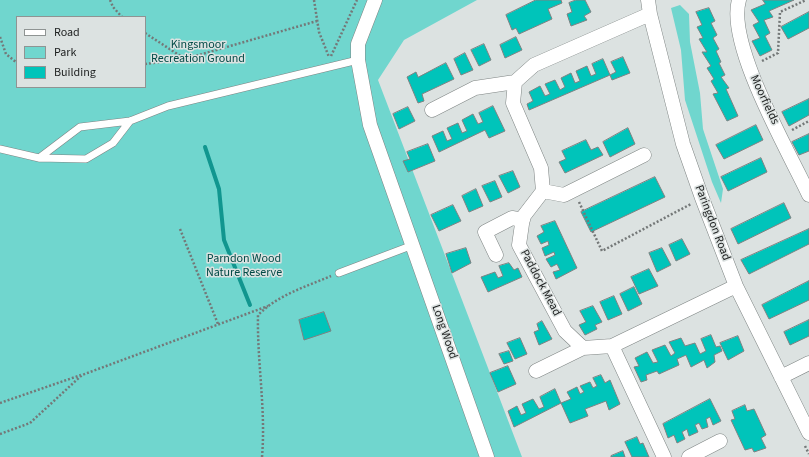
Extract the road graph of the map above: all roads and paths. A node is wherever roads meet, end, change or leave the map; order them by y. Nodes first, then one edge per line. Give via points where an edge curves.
1 (110, 0) edge
2 (314, 0) edge
3 (357, 0) edge
4 (375, 0) edge
5 (740, 0) edge
6 (806, 0) edge
7 (649, 7) edge
8 (121, 16) edge
9 (317, 21) junction
10 (146, 34) edge
11 (0, 37) edge
12 (185, 59) junction
13 (330, 59) junction
14 (358, 60) junction
15 (16, 62) edge
16 (146, 64) edge
17 (749, 68) junction
18 (325, 69) junction
19 (515, 82) junction
20 (432, 110) dead end
21 (130, 121) junction
22 (809, 121) edge
23 (781, 136) junction
24 (0, 149) edge
25 (644, 155) dead end
26 (39, 158) junction
27 (574, 190) junction
28 (543, 191) junction
29 (809, 195) edge
30 (690, 205) dead end
31 (523, 220) junction
32 (180, 229) dead end
33 (413, 245) junction
34 (496, 255) dead end
35 (339, 273) joint
36 (736, 286) junction
37 (268, 306) junction
38 (218, 324) junction
39 (612, 346) junction
40 (583, 348) junction
41 (809, 363) edge
42 (536, 371) dead end
43 (82, 375) junction
44 (781, 377) junction
45 (0, 403) edge
46 (809, 433) edge
47 (0, 434) edge
48 (720, 441) dead end
49 (262, 457) edge
50 (487, 457) edge
51 (664, 457) edge
52 (689, 457) edge

1 - 8 path
2 - 9 path
3 - 13 path
4 - 14 street, Long Wood via 358,44
5 - 17 street, Moorfields via 737,8 738,32
6 - 17 path via 780,12 778,53
7 - 19 street via 534,65
7 - 36 street, Paringdon Road via 683,144
9 - 12 path
9 - 13 path
10 - 12 path
11 - 15 path via 6,54
12 - 16 path
13 - 18 path
14 - 18 lane
14 - 33 street, Long Wood via 370,125
17 - 23 street, Moorfields
18 - 21 lane via 168,106
19 - 20 street via 475,88
19 - 28 street via 513,103 541,168
21 - 26 lane via 80,127
21 - 26 lane via 113,143 86,159
22 - 23 path
23 - 29 street, Moorfields
24 - 26 lane
25 - 27 street
27 - 28 street via 564,195
27 - 30 path via 602,251
28 - 31 street, Paddock Mead
31 - 34 street via 512,218 486,232
31 - 40 street, Paddock Mead via 520,244 565,331
32 - 38 path
33 - 35 lane
33 - 50 street, Long Wood
35 - 37 path via 284,296
36 - 39 street
36 - 44 street, Paringdon Road
37 - 38 path
37 - 49 path via 258,315
38 - 43 path
39 - 40 street
39 - 51 street
40 - 42 street
41 - 44 street
43 - 45 path
43 - 47 path via 30,424
44 - 46 street, Paringdon Road
48 - 52 street

